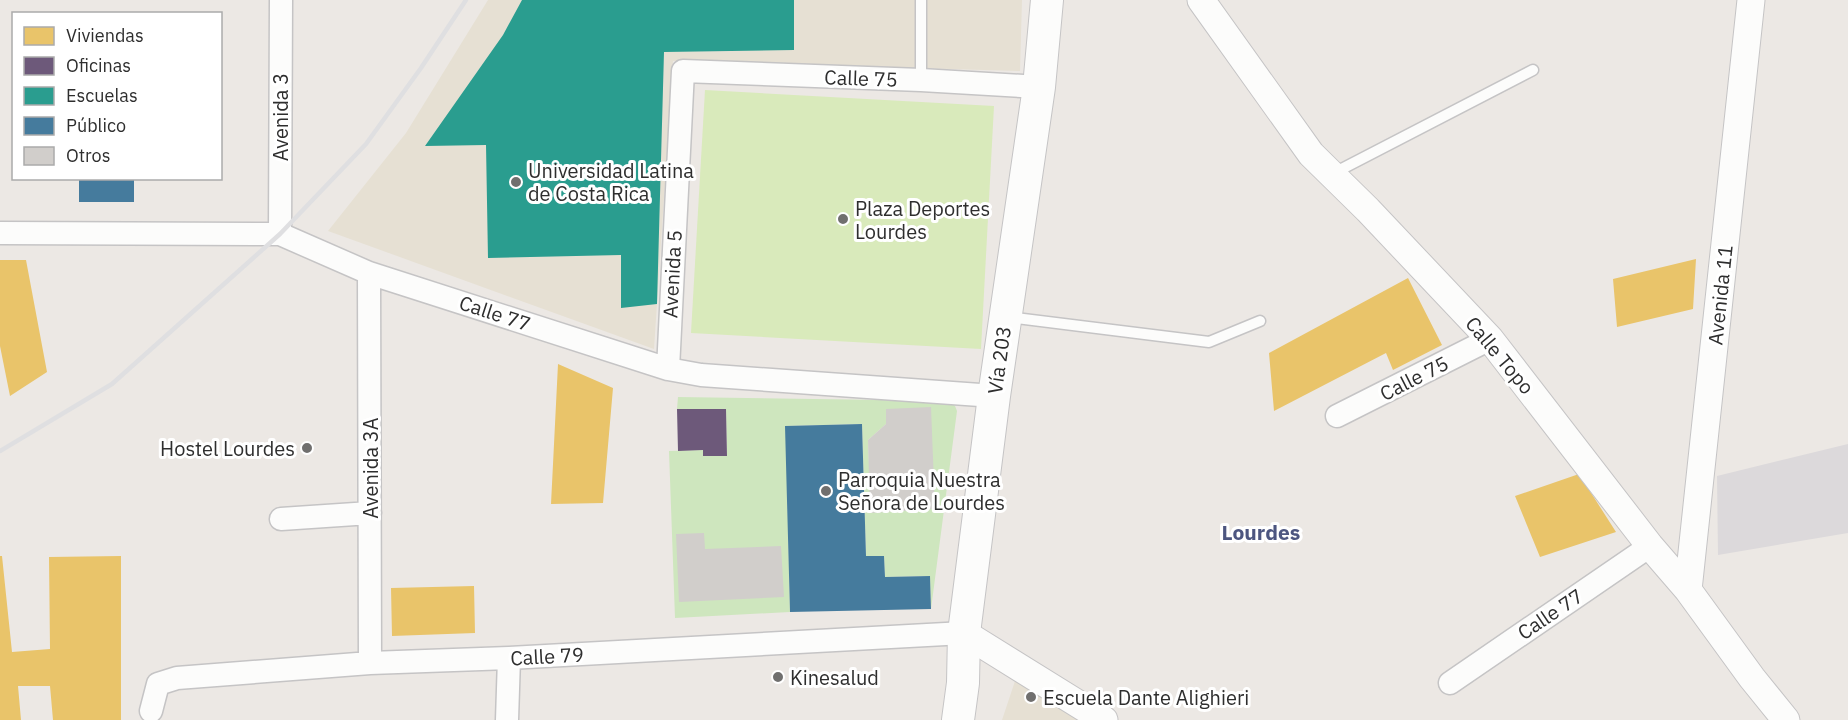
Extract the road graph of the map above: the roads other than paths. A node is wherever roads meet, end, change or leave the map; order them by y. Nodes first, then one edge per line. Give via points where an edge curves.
1 (281, 0) edge
2 (921, 0) edge
3 (1047, 0) edge
4 (1201, 0) edge
5 (1751, 0) edge
6 (1533, 69) dead end
7 (683, 71) joint
8 (921, 80) junction
9 (1039, 87) junction
10 (1331, 174) junction
11 (0, 233) edge
12 (280, 234) junction
13 (369, 273) junction
14 (1005, 317) junction
15 (1260, 321) dead end
16 (1490, 339) junction
17 (668, 369) junction
18 (994, 396) junction
19 (1337, 416) dead end
20 (370, 513) junction
21 (281, 519) dead end
22 (1650, 546) junction
23 (1688, 590) junction
24 (964, 633) junction
25 (509, 658) junction
26 (370, 663) junction
27 (1450, 682) dead end
28 (151, 711) dead end
29 (507, 720) edge
30 (958, 720) edge
31 (1104, 720) edge
32 (1786, 720) edge

1 - 12 street, Avenida 3
2 - 8 lane
3 - 9 main road, Vía 203
4 - 10 street, Calle Topo via 1311,154
5 - 23 street, Avenida 11
6 - 10 lane
7 - 8 street, Calle 75
7 - 17 street, Avenida 5
8 - 9 street, Calle 75
9 - 14 main road, Vía 203
10 - 16 street, Calle Topo
11 - 12 street, Calle 77
12 - 13 street, Calle 77
13 - 17 street, Calle 77
13 - 20 street, Avenida 3A
14 - 15 lane via 1209,342
14 - 18 main road, Vía 203
16 - 19 street, Calle 75
16 - 22 street, Calle Topo
17 - 18 street, Calle 77 via 701,375
18 - 24 main road, Vía 203
20 - 21 street
20 - 26 street, Avenida 3A
22 - 23 street, Calle Topo
22 - 27 street, Calle 77
23 - 32 street, Calle Topo
24 - 25 street, Calle 79
24 - 30 main road, Vía 203
24 - 31 street
25 - 26 street, Calle 79
25 - 29 street
26 - 28 street, Calle 79 via 177,678 158,684

